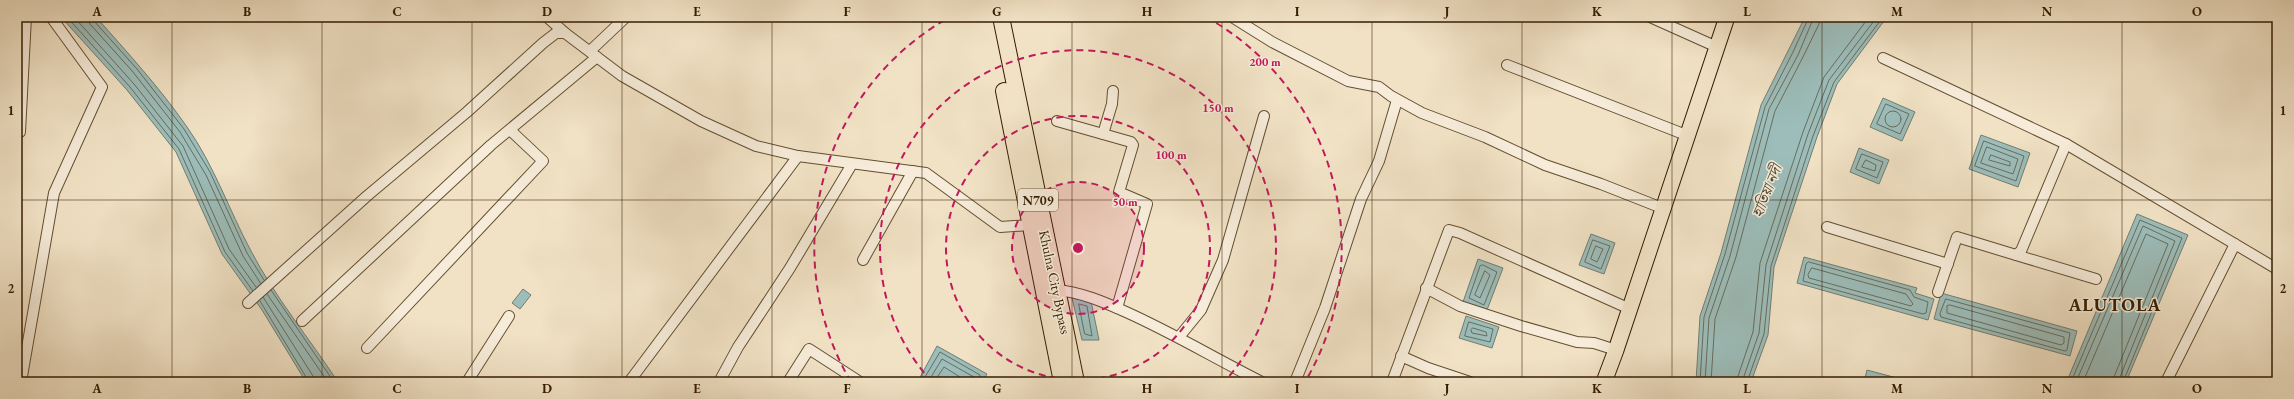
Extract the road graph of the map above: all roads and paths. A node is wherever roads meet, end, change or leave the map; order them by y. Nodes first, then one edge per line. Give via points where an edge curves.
1 (26, 17) edge
2 (51, 17) edge
3 (547, 17) edge
4 (626, 17) edge
5 (990, 17) edge
6 (1001, 17) edge
7 (1232, 17) edge
8 (1650, 17) edge
9 (1727, 17) edge
10 (564, 33) junction
11 (1717, 47) junction
12 (594, 54) junction
13 (1883, 58) dead end
14 (1507, 64) dead end
15 (1112, 91) dead end
16 (1398, 100) junction
17 (1264, 116) dead end
18 (1057, 120) dead end
19 (510, 130) junction
20 (20, 132) dead end
21 (1103, 134) junction
22 (1686, 135) junction
23 (2066, 144) junction
24 (798, 156) junction
25 (852, 164) junction
26 (913, 171) junction
27 (1662, 208) junction
28 (1030, 225) junction
29 (1828, 227) dead end
30 (2234, 244) junction
31 (2016, 255) junction
32 (863, 260) dead end
33 (1948, 264) junction
34 (2277, 269) edge
35 (2096, 279) dead end
36 (1426, 288) junction
37 (1056, 290) junction
38 (1938, 292) dead end
39 (250, 301) dead end
40 (1117, 308) junction
41 (1630, 309) junction
42 (509, 316) dead end
43 (302, 321) dead end
44 (1179, 337) junction
45 (367, 348) dead end
46 (1616, 350) junction
47 (1401, 356) junction
48 (21, 382) edge
49 (467, 382) edge
50 (629, 382) edge
51 (719, 382) edge
52 (788, 382) edge
53 (860, 382) edge
54 (1062, 382) edge
55 (1076, 382) edge
56 (1262, 382) edge
57 (1294, 382) edge
58 (1392, 382) edge
59 (1470, 382) edge
60 (1604, 382) edge
61 (2166, 382) edge

1 - 20 street
2 - 48 street via 102,87 54,193
3 - 10 street
4 - 12 street
5 - 28 highway, Khulna City Bypass / N709
6 - 37 highway, Khulna City Bypass / N709
7 - 16 street via 1272,42 1348,81 1379,87
8 - 11 street
9 - 11 main road
10 - 12 street
10 - 39 street via 556,33 543,43
11 - 22 main road
12 - 19 street
12 - 24 street via 622,76 701,121 756,146
13 - 23 street
14 - 22 street
15 - 21 street via 1112,104
16 - 27 street via 1422,113 1485,137 1546,165
16 - 57 street via 1379,161 1361,199 1324,308
17 - 44 street via 1223,260 1201,310
18 - 21 street
19 - 43 street
19 - 45 street via 543,161
21 - 40 street via 1131,142 1133,145 1119,192 1147,204
22 - 27 main road
23 - 30 street
23 - 31 street via 2021,251
24 - 25 street
24 - 50 street
25 - 26 street
25 - 51 street via 790,268 738,347
26 - 28 street via 926,173 1000,227
26 - 32 street
27 - 41 main road
28 - 54 highway, Khulna City Bypass / N709
29 - 33 street
30 - 34 street
30 - 61 street
31 - 33 street via 1957,236
31 - 35 street
33 - 38 street
36 - 41 street via 1449,230
36 - 46 street via 1460,306 1521,326
36 - 47 street
37 - 40 street via 1071,291
37 - 55 highway, Khulna City Bypass / N709
40 - 44 street
41 - 46 main road
42 - 49 street
44 - 56 street
46 - 60 main road
47 - 58 street
47 - 59 street
52 - 53 street via 809,349

